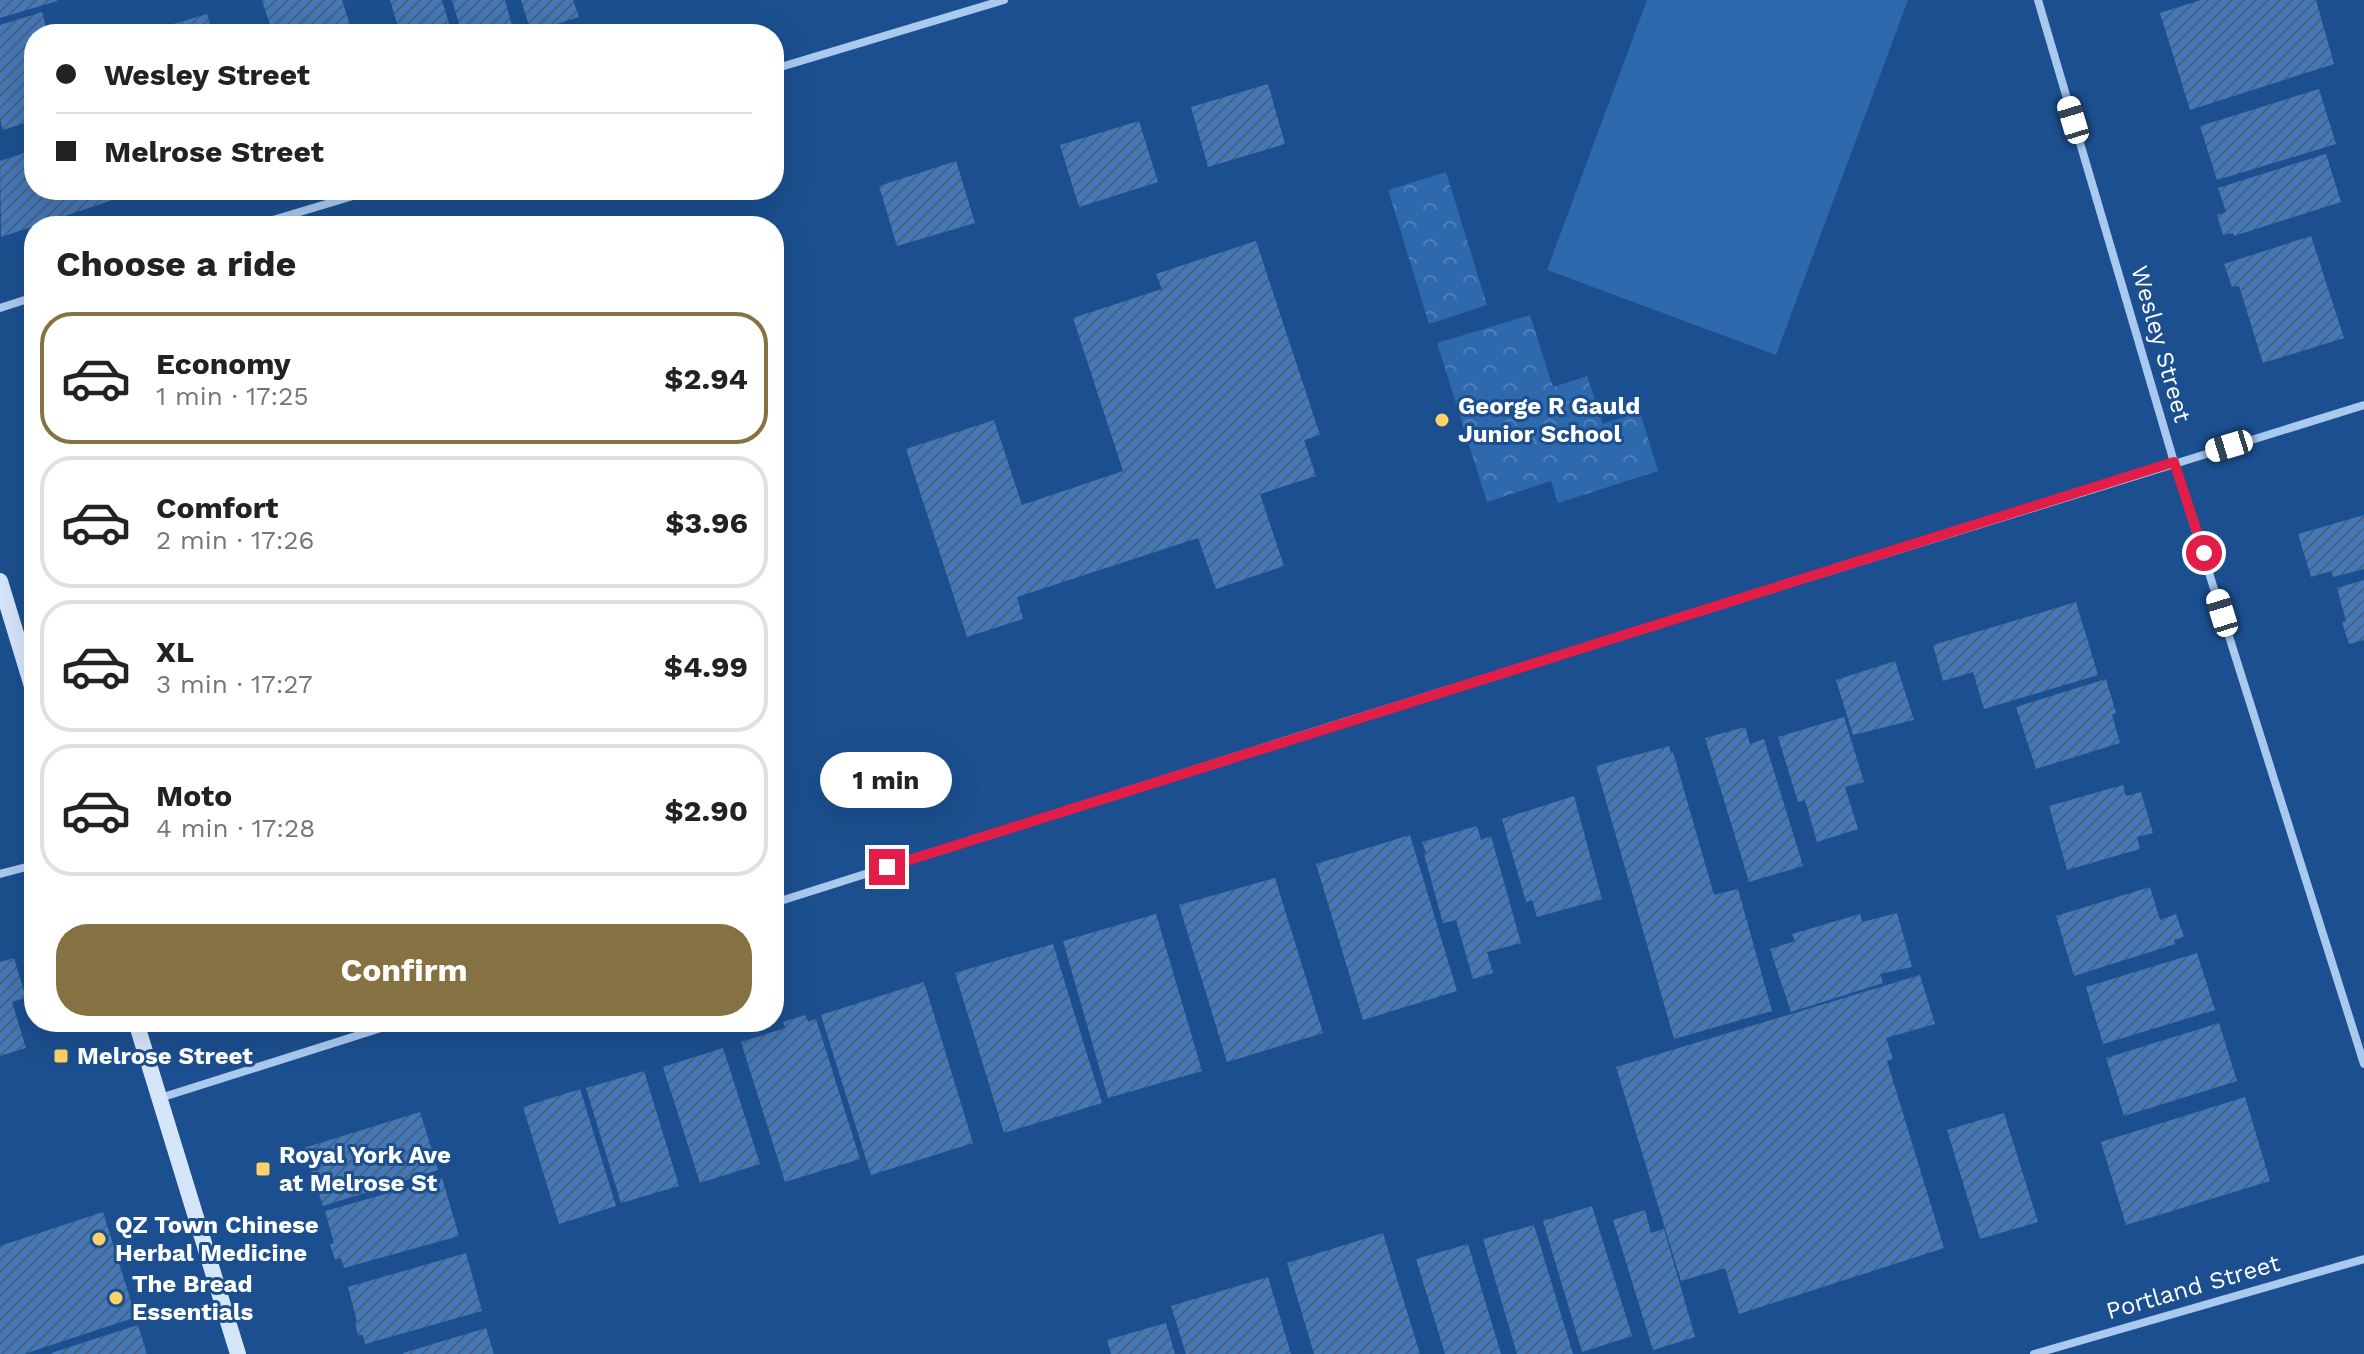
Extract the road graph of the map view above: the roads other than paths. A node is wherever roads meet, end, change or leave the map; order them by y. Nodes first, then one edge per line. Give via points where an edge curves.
1 (1004, 0) edge
2 (2038, 0) edge
3 (784, 66) edge
4 (340, 200) edge
5 (286, 216) edge
6 (24, 300) edge
7 (0, 308) edge
8 (2364, 405) edge
9 (2174, 462) junction
10 (0, 581) edge
11 (24, 660) edge
12 (24, 868) edge
13 (0, 874) edge
14 (784, 900) edge
15 (139, 1032) edge
16 (368, 1032) edge
17 (2364, 1064) edge
18 (160, 1098) junction
19 (2364, 1259) edge
20 (238, 1354) edge
21 (2034, 1354) edge

1 - 3 street
2 - 9 street, Wesley Street
4 - 5 street
6 - 7 street
8 - 9 street
9 - 14 street
9 - 17 street, Wesley Street
10 - 11 main road
12 - 13 street
15 - 18 main road
16 - 18 street
18 - 20 main road
19 - 21 street, Portland Street

